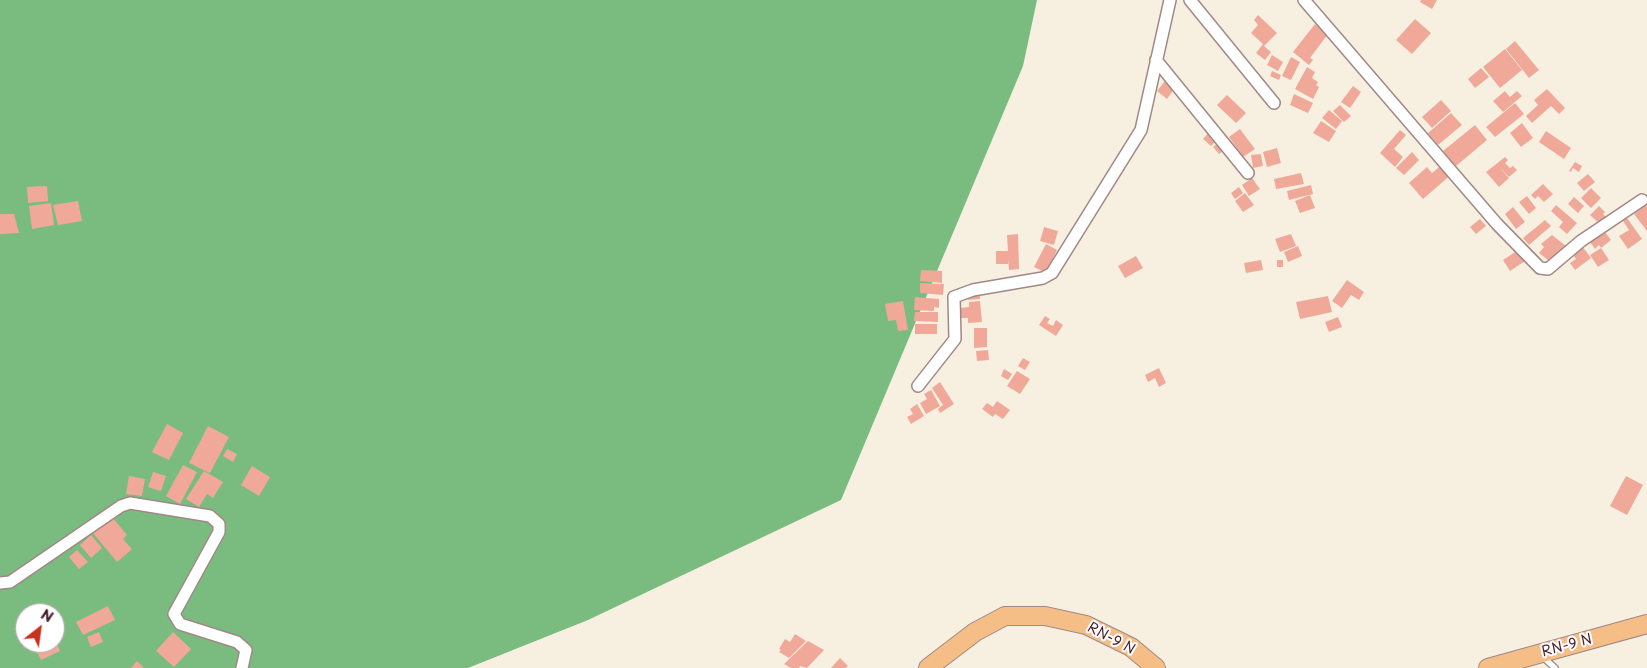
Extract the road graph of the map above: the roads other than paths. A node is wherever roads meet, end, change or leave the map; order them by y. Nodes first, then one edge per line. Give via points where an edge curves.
1 (1170, 0) edge
2 (1190, 0) edge
3 (1304, 0) edge
4 (1156, 60) junction
5 (1274, 103) dead end
6 (1248, 173) dead end
7 (1642, 200) dead end
8 (918, 386) dead end
9 (0, 583) edge
10 (1647, 624) edge
11 (1540, 654) junction
12 (242, 668) edge
13 (928, 668) edge
14 (1156, 668) edge
15 (1488, 668) edge
16 (1555, 668) edge

1 - 4 street
2 - 5 street
3 - 7 street via 1540,268 1548,269 1581,241
4 - 6 street
4 - 8 street via 1137,139 1052,273 1043,278 973,290 954,297 955,339
9 - 12 street via 10,582 130,503 140,502 210,516 219,524 219,532 174,614 175,620 237,642 246,650
10 - 11 main road, RN-9 N
11 - 15 main road, RN-9 N
11 - 16 lane
13 - 14 main road, RN-9 N via 975,632 1005,616 1045,616 1086,625 1131,646

